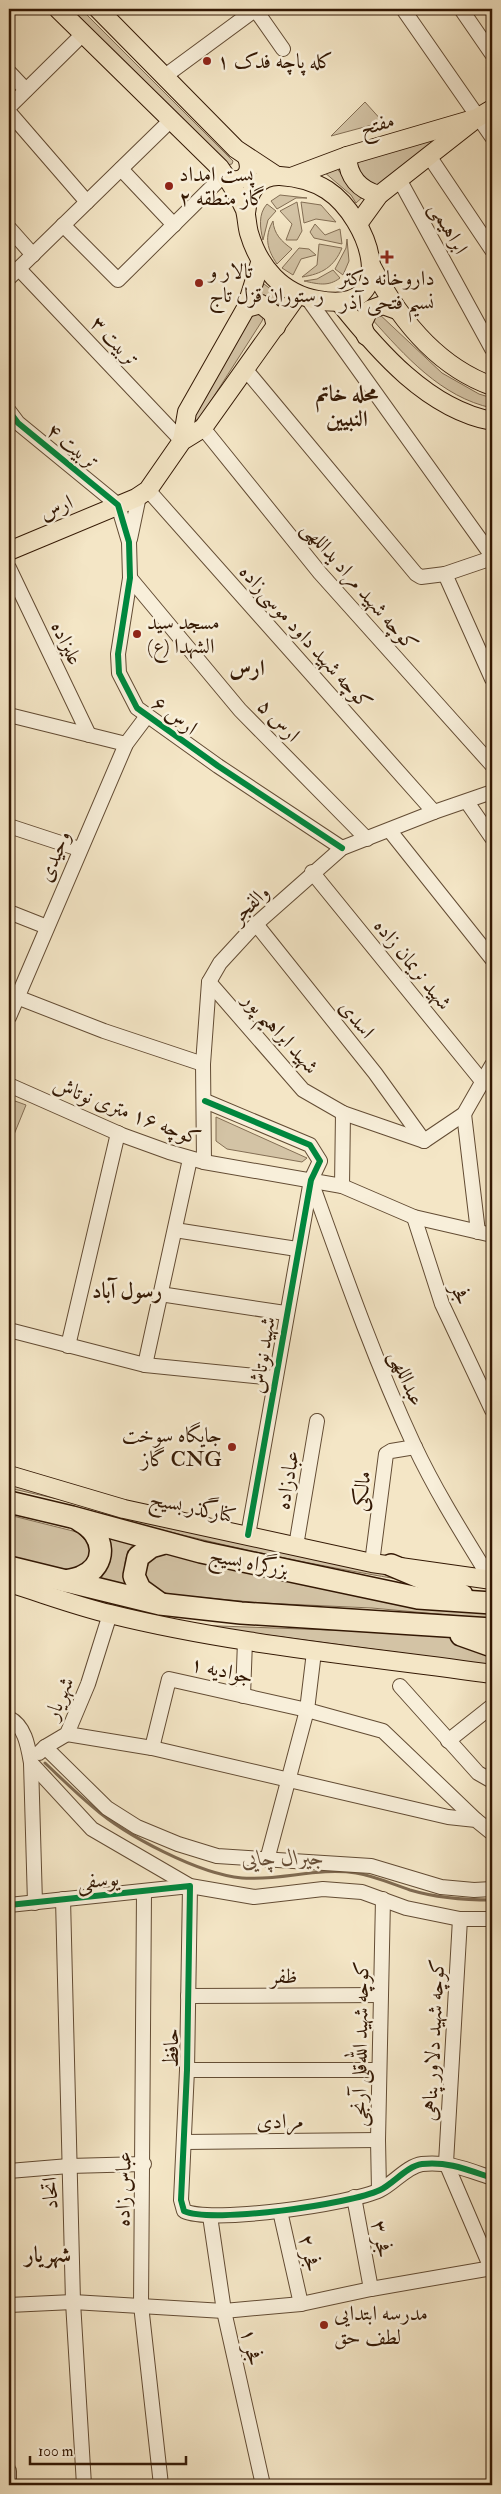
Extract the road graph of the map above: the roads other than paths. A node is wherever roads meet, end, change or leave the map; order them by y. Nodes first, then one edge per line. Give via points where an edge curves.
1 (58, 9) edge
2 (98, 9) edge
3 (403, 9) edge
4 (461, 9) edge
5 (252, 10) edge
6 (83, 34) junction
7 (283, 49) dead end
8 (492, 54) edge
9 (9, 72) edge
10 (165, 76) junction
11 (26, 90) junction
12 (9, 107) edge
13 (9, 112) edge
14 (485, 114) edge
15 (171, 120) junction
16 (492, 136) edge
17 (346, 156) junction
18 (429, 156) junction
19 (247, 158) junction
20 (121, 169) junction
21 (284, 176) junction
22 (226, 177) junction
23 (399, 178) junction
24 (379, 195) junction
25 (87, 202) junction
26 (246, 213) junction
27 (358, 224) junction
28 (64, 225) junction
29 (174, 225) junction
30 (9, 228) edge
31 (492, 250) edge
32 (32, 256) junction
33 (260, 263) junction
34 (372, 267) junction
35 (14, 274) edge
36 (303, 297) junction
37 (339, 302) junction
38 (246, 308) junction
39 (396, 310) junction
40 (276, 327) junction
41 (367, 338) junction
42 (492, 349) edge
43 (246, 370) junction
44 (492, 386) edge
45 (9, 410) edge
46 (492, 421) edge
47 (203, 428) junction
48 (182, 442) junction
49 (143, 493) junction
50 (118, 504) junction
51 (129, 542) junction
52 (9, 551) edge
53 (492, 557) edge
54 (9, 568) edge
55 (445, 574) junction
56 (130, 578) junction
57 (492, 679) edge
58 (9, 716) edge
59 (147, 716) junction
60 (89, 735) junction
61 (126, 744) junction
62 (492, 765) edge
63 (492, 792) edge
64 (467, 802) junction
65 (434, 812) junction
66 (9, 826) edge
67 (390, 831) junction
68 (367, 838) junction
69 (492, 838) edge
70 (342, 848) junction
71 (79, 849) junction
72 (312, 872) junction
73 (9, 912) edge
74 (256, 924) junction
75 (47, 927) junction
76 (492, 959) edge
77 (209, 982) junction
78 (13, 995) edge
79 (9, 1018) edge
80 (203, 1064) junction
81 (492, 1065) edge
82 (482, 1081) junction
83 (9, 1085) edge
84 (205, 1101) junction
85 (343, 1113) junction
86 (464, 1114) junction
87 (118, 1133) junction
88 (424, 1141) junction
89 (190, 1159) junction
90 (204, 1162) junction
91 (310, 1180) junction
92 (342, 1186) junction
93 (414, 1217) junction
94 (175, 1230) junction
95 (478, 1232) junction
96 (492, 1235) edge
97 (298, 1249) junction
98 (160, 1294) junction
99 (286, 1313) junction
100 (9, 1330) edge
101 (68, 1346) junction
102 (145, 1365) junction
103 (275, 1378) junction
104 (492, 1410) edge
105 (317, 1421) dead end
106 (415, 1447) junction
107 (9, 1475) edge
108 (9, 1502) edge
109 (72, 1517) junction
110 (248, 1535) junction
111 (166, 1543) junction
112 (296, 1546) junction
113 (381, 1564) junction
114 (9, 1567) edge
115 (492, 1580) edge
116 (65, 1581) junction
117 (9, 1583) edge
118 (485, 1603) edge
119 (160, 1604) junction
120 (110, 1614) junction
121 (435, 1626) junction
122 (492, 1629) edge
123 (245, 1641) junction
124 (492, 1646) edge
125 (314, 1652) junction
126 (492, 1674) edge
127 (400, 1686) dead end
128 (243, 1696) junction
129 (492, 1706) edge
130 (307, 1710) junction
131 (9, 1718) edge
132 (67, 1734) junction
133 (448, 1741) junction
134 (45, 1746) junction
135 (152, 1748) junction
136 (31, 1762) junction
137 (289, 1781) junction
138 (492, 1781) edge
139 (476, 1820) junction
140 (492, 1833) edge
141 (267, 1860) junction
142 (190, 1886) junction
143 (492, 1890) edge
144 (144, 1892) junction
145 (63, 1899) junction
146 (384, 1899) junction
147 (35, 1902) junction
148 (9, 1905) edge
149 (460, 1919) junction
150 (492, 1919) edge
151 (380, 1995) junction
152 (188, 1996) junction
153 (187, 2070) junction
154 (379, 2070) junction
155 (378, 2140) junction
156 (184, 2142) junction
157 (446, 2163) junction
158 (144, 2164) junction
159 (69, 2166) junction
160 (9, 2171) edge
161 (492, 2178) edge
162 (379, 2190) junction
163 (354, 2197) junction
164 (280, 2211) junction
165 (210, 2216) junction
166 (492, 2268) edge
167 (371, 2289) junction
168 (74, 2302) junction
169 (301, 2304) junction
170 (9, 2305) edge
171 (141, 2305) junction
172 (224, 2311) junction
173 (9, 2471) edge
174 (10, 2485) edge
175 (84, 2485) edge
176 (161, 2485) edge
177 (263, 2485) edge

1 - 6 main road
2 - 10 main road
3 - 14 street
4 - 8 street
5 - 7 street
5 - 10 street
6 - 11 street
6 - 15 main road
9 - 11 street
10 - 19 main road
11 - 12 street
13 - 25 street
14 - 16 street
14 - 17 main road, مفتح
14 - 18 main road
15 - 20 street
15 - 22 main road
17 - 21 main road, مفتح
17 - 24 main road via 349,172 358,185
18 - 23 main road
18 - 31 street
19 - 21 main road
19 - 22 main road via 249,171 246,176 240,180
20 - 25 street
20 - 29 street
21 - 26 main road via 259,182 247,199
21 - 27 main road via 311,182 327,190
22 - 26 main road
22 - 29 street
23 - 24 main road
23 - 42 street, ابراهیمی
24 - 27 main road
25 - 28 street
26 - 33 main road
27 - 34 main road
28 - 29 street via 118,280
28 - 32 street
30 - 32 street
32 - 35 street
33 - 36 main road via 277,280
33 - 38 main road
34 - 37 main road via 369,285 364,292 356,298
34 - 39 main road
35 - 48 street, تربیت ۳
36 - 37 main road
36 - 40 main road
36 - 53 street
37 - 41 main road
38 - 40 main road via 261,304 273,314
38 - 48 main road via 187,412
39 - 41 main road via 383,304 369,310 362,324
39 - 44 main road via 453,368
40 - 43 main road
41 - 46 main road via 433,396 476,418
43 - 47 main road
43 - 55 street via 416,574 421,577
45 - 50 street, تربیت ۴ via 18,423
47 - 48 main road
47 - 62 street, کوچه شهید مراد یداللهی via 320,573
48 - 49 main road
49 - 50 main road, ارس
49 - 51 street
49 - 65 street, کوچه شهید داود موسی‌زاده
50 - 51 street, ارس ۶
50 - 52 main road, ارس
51 - 56 street, ارس ۶
53 - 55 street
54 - 60 street, علیزاده
55 - 57 street
56 - 59 street, ارس ۶ via 118,654 119,673 137,708
56 - 68 street, ارس ۵ via 240,710
58 - 60 street
59 - 61 street, وحیدی
59 - 70 street, ارس ۶
60 - 61 street
61 - 71 street, وحیدی
63 - 64 street, والفجر
64 - 65 street, والفجر
64 - 69 street
65 - 67 street, والفجر
66 - 71 street
67 - 68 street, والفجر
67 - 76 street
68 - 70 street, والفجر
70 - 72 street, والفجر
71 - 75 street, وحیدی
72 - 74 street, والفجر
72 - 82 street, شهید نریمان زاده
73 - 75 street
74 - 77 street, والفجر via 220,963
74 - 88 street, اسدی via 375,1073
75 - 78 street, وحیدی
77 - 80 street, والفجر
77 - 85 street, شهید ابراهیم پور via 303,1090
78 - 79 street, وحیدی
78 - 80 street via 104,1031
80 - 84 street, والفجر
81 - 82 street
82 - 86 street
83 - 87 street, کوچه ۱۶ متری نوتاش
84 - 90 street, والفجر
84 - 91 street, شهید نوتاش via 310,1144 320,1161
85 - 88 street, شهید ابراهیم پور
85 - 92 street
86 - 88 street
86 - 95 street
87 - 89 street, کوچه ۱۶ متری نوتاش
87 - 101 street
89 - 90 street, کوچه ۱۶ متری نوتاش
89 - 94 street
90 - 91 street, کوچه ۱۶ متری نوتاش
91 - 92 street, کوچه ۱۶ متری نوتاش
91 - 97 street, شهید نوتاش
91 - 106 street, عبداللهی via 368,1338
92 - 93 street, کوچه ۱۶ متری نوتاش
93 - 95 street, کوچه ۱۶ متری نوتاش
93 - 104 street, فجر via 442,1304
94 - 97 street
94 - 98 street
95 - 96 street, کوچه ۱۶ متری نوتاش
97 - 99 street, شهید نوتاش
98 - 99 street
98 - 102 street
99 - 103 street, شهید نوتاش
100 - 101 street
101 - 102 street
102 - 103 street
103 - 110 street, شهید نوتاش
105 - 112 street, عبادزاده
106 - 113 street, مالکی via 386,1454
106 - 115 street, عبداللهی via 451,1516
107 - 110 main road, کنارگذر بسیج via 124,1509
108 - 109 highway, بزرگراه بسیج
109 - 111 highway, بزرگراه بسیج
109 - 116 highway via 96,1532 100,1551 93,1569 81,1577
110 - 112 main road, کنارگذر بسیج
111 - 118 highway, بزرگراه بسیج via 418,1598
111 - 119 highway via 151,1547 138,1557 134,1576 140,1589
112 - 113 main road, کنارگذر بسیج
113 - 115 main road, کنارگذر بسیج
113 - 118 highway
114 - 116 highway
116 - 119 highway
117 - 120 main road
119 - 121 highway via 241,1614
120 - 123 main road
120 - 132 street, شهریار via 88,1684
121 - 122 highway
121 - 124 highway
123 - 125 main road
123 - 128 street
125 - 126 main road
125 - 130 street
127 - 133 street
128 - 130 street, جوادیه ۱
128 - 135 street, جوادیه ۱ via 169,1679
129 - 133 street
130 - 137 street
130 - 139 street, جوادیه ۱ via 383,1731
131 - 136 street via 18,1722
132 - 134 street, شهریار
132 - 135 street
133 - 138 street via 478,1773
134 - 136 street, شهریار
134 - 141 street via 107,1808 137,1827 167,1841 217,1856
135 - 137 street
136 - 142 street via 92,1829
136 - 147 street
137 - 139 street via 448,1817
137 - 141 street
139 - 140 street, جوادیه ۱
141 - 143 street via 372,1866 441,1886
142 - 144 street, یوسفی
142 - 146 street via 254,1897 322,1890 362,1892
142 - 152 street, حافظ
144 - 145 street, یوسفی
144 - 158 street, عباس زاده
145 - 147 street, یوسفی
145 - 159 street, اتحاد
146 - 149 street via 406,1908
146 - 151 street, کوچه شهید الله‌قلی آرنجی
147 - 148 street, یوسفی
149 - 150 street
149 - 157 street, کوچه شهید دلاور پناهی
151 - 152 street, ظفر
151 - 154 street, کوچه شهید الله‌قلی آرنجی
152 - 153 street, حافظ
153 - 154 street
153 - 156 street, حافظ
154 - 155 street, کوچه شهید الله‌قلی آرنجی
155 - 156 street, مرادی
155 - 162 street, کوچه شهید الله‌قلی آرنجی
156 - 165 street, حافظ via 181,2200 184,2210
157 - 161 street
157 - 162 street via 419,2164
157 - 166 street
158 - 159 street
158 - 171 street, عباس زاده
159 - 160 street
159 - 168 street, اتحاد
162 - 163 street
163 - 164 street
163 - 167 street, فجر ۳
164 - 165 street
164 - 169 street, فجر ۲
165 - 172 street, فجر ۱
166 - 167 street
167 - 169 street
168 - 170 street
168 - 171 street
168 - 175 street, اتحاد
169 - 172 street
171 - 172 street
171 - 176 street, عباس زاده
172 - 177 street, فجر ۱
173 - 174 street

